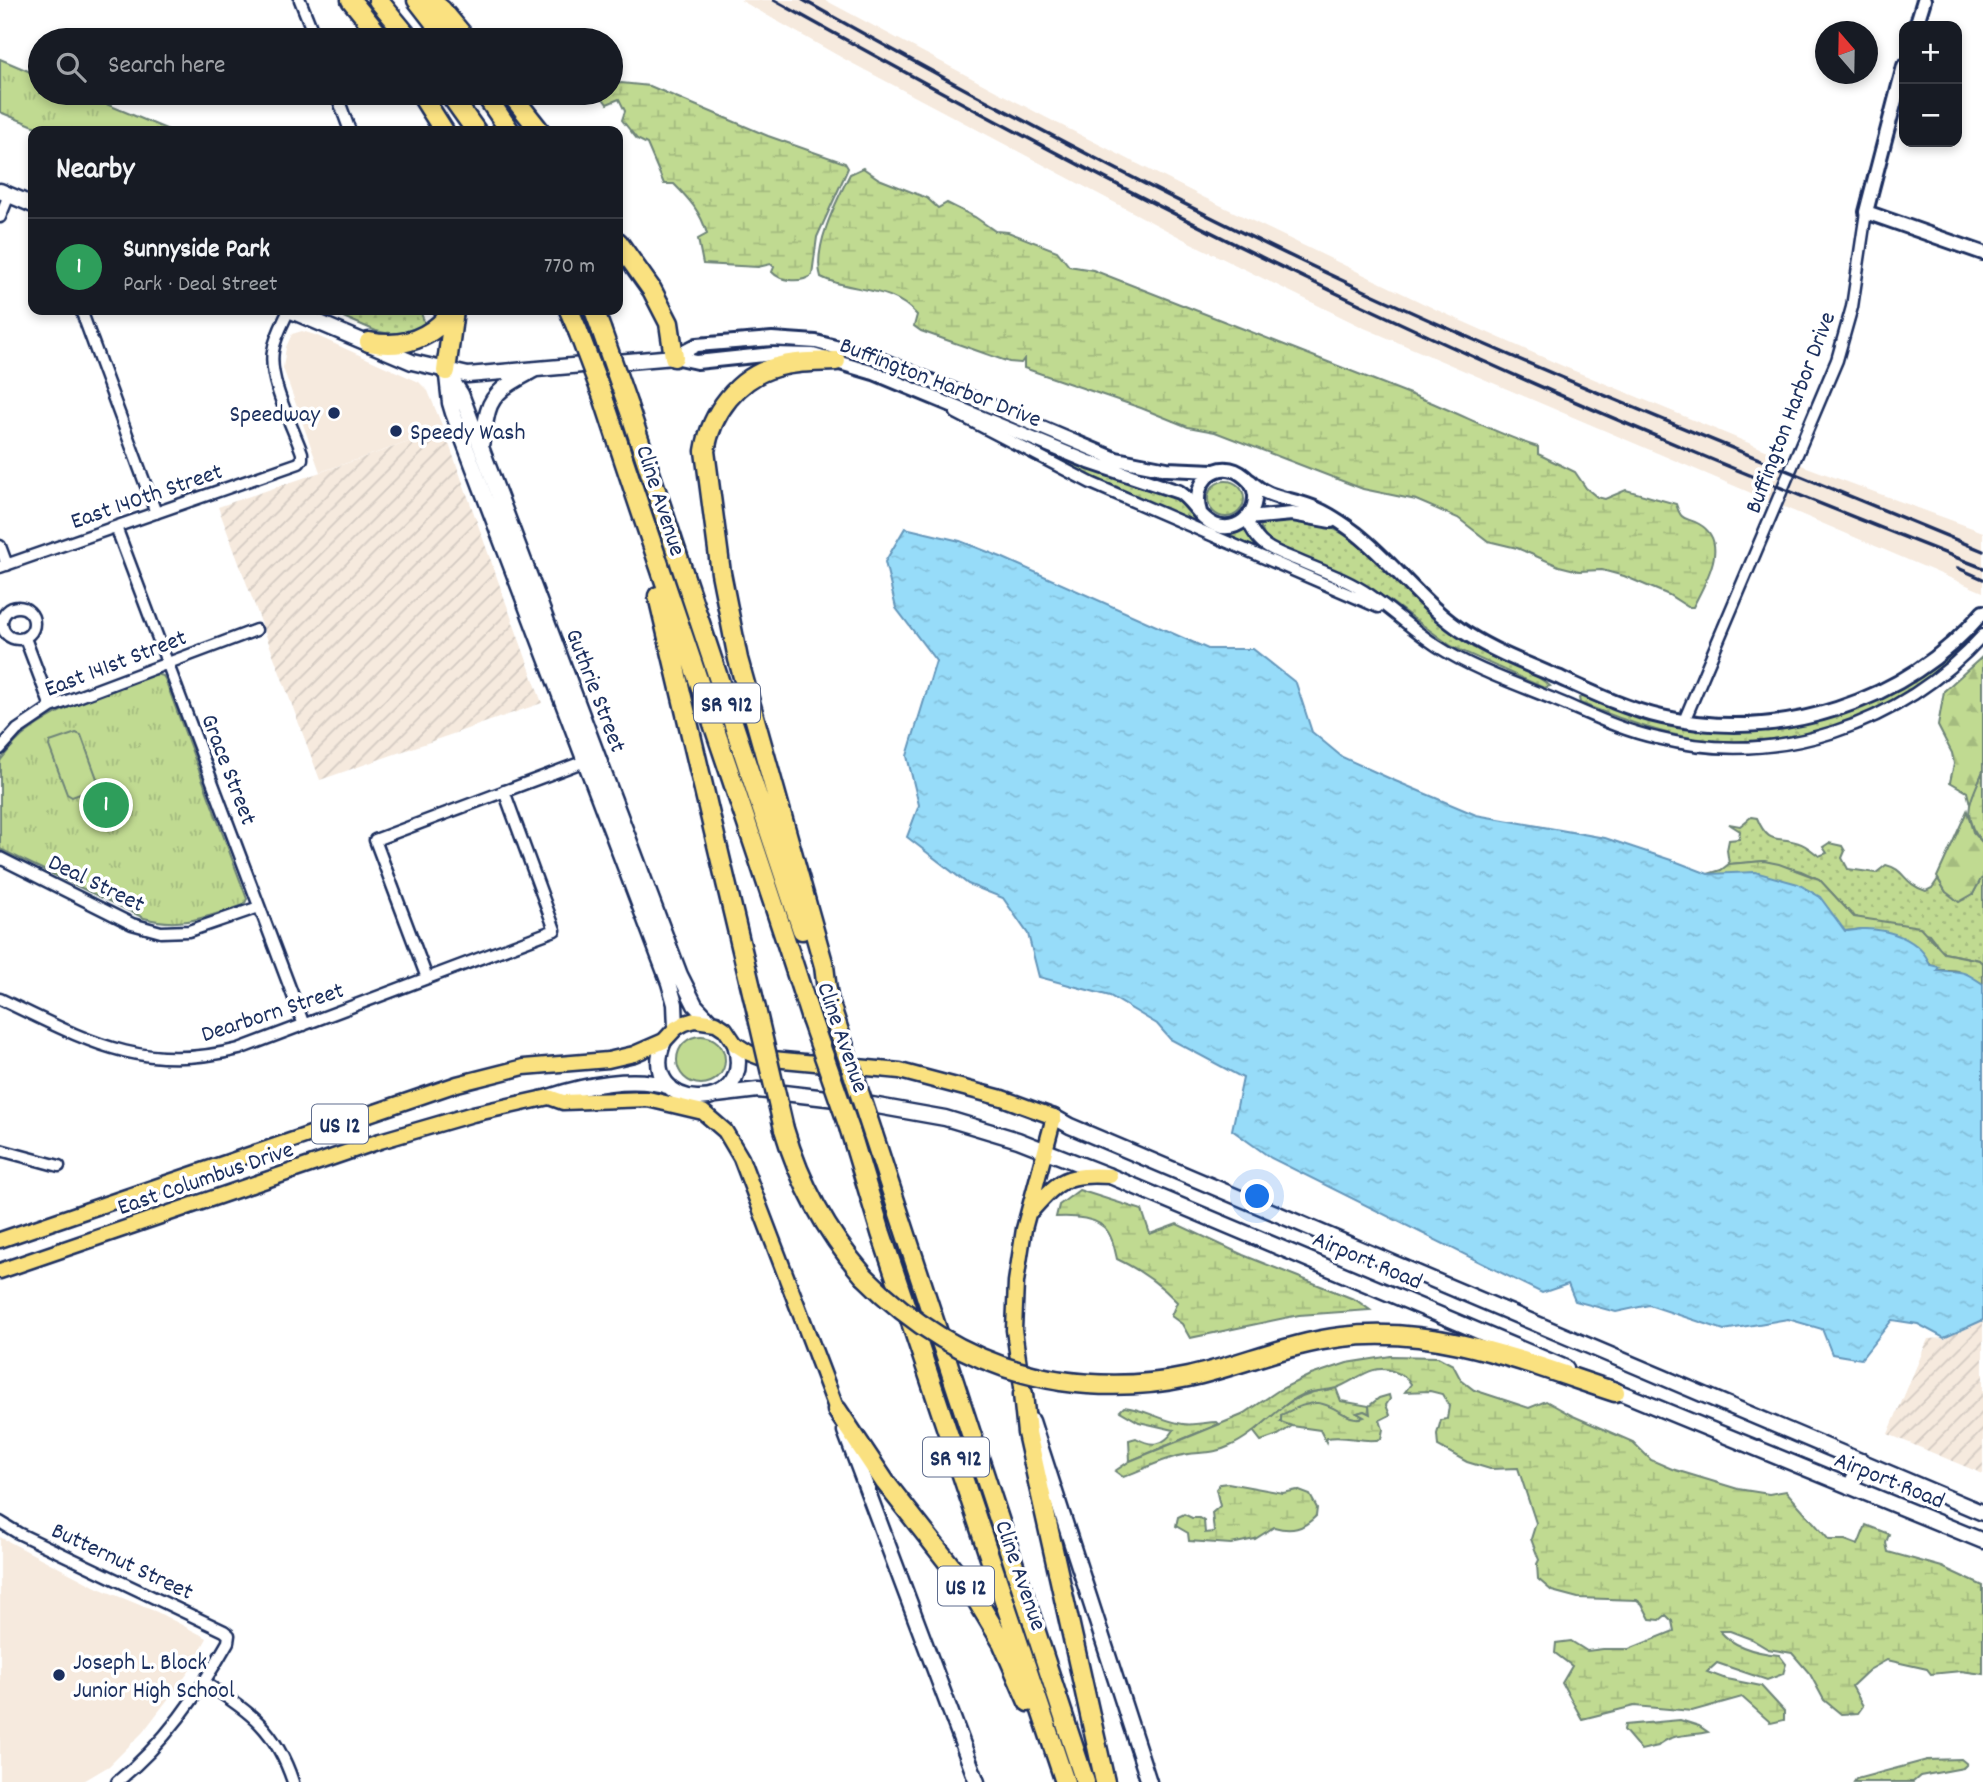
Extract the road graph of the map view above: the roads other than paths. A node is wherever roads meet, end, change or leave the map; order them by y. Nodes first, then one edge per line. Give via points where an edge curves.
1 (300, 0) edge
2 (351, 0) edge
3 (378, 0) edge
4 (417, 0) edge
5 (430, 0) edge
6 (1924, 0) edge
7 (1918, 21) edge
8 (311, 28) edge
9 (373, 28) edge
10 (401, 28) edge
11 (439, 28) edge
12 (457, 28) edge
13 (1899, 84) edge
14 (340, 105) edge
15 (428, 105) edge
16 (458, 105) edge
17 (492, 105) edge
18 (519, 105) edge
19 (348, 126) edge
20 (441, 126) edge
21 (472, 126) edge
22 (507, 126) edge
23 (536, 126) edge
24 (5, 193) edge
25 (28, 203) edge
26 (1866, 212) junction
27 (0, 217) edge
28 (623, 249) edge
29 (1983, 253) edge
30 (83, 315) edge
31 (287, 315) edge
32 (302, 315) edge
33 (449, 315) edge
34 (452, 315) edge
35 (571, 315) edge
36 (596, 315) edge
37 (369, 342) junction
38 (674, 357) junction
39 (836, 361) junction
40 (539, 368) junction
41 (446, 371) junction
42 (922, 394) junction
43 (481, 446) junction
44 (1216, 471) junction
45 (1250, 481) junction
46 (632, 491) junction
47 (156, 513) junction
48 (1200, 513) junction
49 (1247, 519) junction
50 (116, 527) junction
51 (1349, 529) junction
52 (509, 540) junction
53 (0, 546) edge
54 (4, 566) edge
55 (1983, 612) edge
56 (1397, 616) junction
57 (256, 630) dead end
58 (1983, 635) edge
59 (25, 638) dead end
60 (168, 663) junction
61 (51, 708) junction
62 (1684, 721) junction
63 (0, 749) edge
64 (585, 761) junction
65 (504, 792) junction
66 (0, 858) edge
67 (259, 907) junction
68 (427, 978) junction
69 (828, 998) junction
70 (0, 999) edge
71 (711, 1022) junction
72 (304, 1025) junction
73 (676, 1028) junction
74 (664, 1041) junction
75 (735, 1044) junction
76 (675, 1091) junction
77 (716, 1095) junction
78 (549, 1097) junction
79 (703, 1112) junction
80 (1054, 1117) junction
81 (0, 1150) edge
82 (1046, 1150) junction
83 (59, 1166) dead end
84 (1110, 1176) junction
85 (1029, 1214) junction
86 (0, 1240) edge
87 (0, 1271) edge
88 (1615, 1392) junction
89 (1023, 1394) junction
90 (837, 1410) junction
91 (1862, 1461) junction
92 (1850, 1487) junction
93 (1983, 1513) edge
94 (0, 1522) edge
95 (1983, 1541) edge
96 (205, 1683) junction
97 (117, 1782) edge
98 (293, 1782) edge
99 (977, 1782) edge
100 (1059, 1782) edge
101 (1065, 1782) edge
102 (1085, 1782) edge
103 (1105, 1782) edge
104 (1149, 1782) edge

1 - 8 street
2 - 9 highway
3 - 10 highway
4 - 11 highway
5 - 12 highway
6 - 7 street
13 - 26 street, Buffington Harbor Drive
14 - 19 street
15 - 20 highway
16 - 21 highway
17 - 22 highway
18 - 23 highway
24 - 25 main road
24 - 27 street
26 - 29 street
26 - 62 street, Buffington Harbor Drive via 1852,307 1837,360
28 - 38 highway via 669,323
30 - 47 street
31 - 47 street, East 140th Street via 275,344 273,369 302,459
32 - 37 main road
33 - 37 highway via 420,339
34 - 41 highway
35 - 46 highway, Cline Avenue / SR 912, bridge
36 - 69 highway, Cline Avenue / SR 912, bridge
37 - 41 main road via 412,362
38 - 39 street, Buffington Harbor Drive via 697,362 804,354
38 - 40 main road
38 - 44 street, Buffington Harbor Drive via 697,345 753,340 838,346 1116,459 1167,470
39 - 42 street, Buffington Harbor Drive
39 - 69 highway via 776,367 752,379 721,408 705,451 738,659 824,967
40 - 41 main road via 468,375
40 - 43 main road via 495,396
41 - 43 main road, Guthrie Street via 461,394
41 - 52 main road, Guthrie Street via 450,403
42 - 48 street, Buffington Harbor Drive via 1089,462 1179,492
42 - 56 street via 1090,483
43 - 52 main road, Guthrie Street
44 - 45 street via 1234,470
44 - 48 street via 1200,484
45 - 49 street via 1255,500
45 - 51 street via 1267,495 1317,508
46 - 88 highway, bridge via 784,1129 817,1211 836,1241 864,1276 904,1313 955,1346 1001,1367 1061,1381 1107,1385 1165,1381 1306,1343 1385,1334 1462,1343
46 - 101 highway, Cline Avenue / SR 912, bridge via 757,851
47 - 50 street, East 140th Street
48 - 49 street via 1207,521 1227,528
49 - 51 street via 1292,514
49 - 56 street via 1264,545 1342,580
50 - 54 street, East 140th Street
50 - 60 street, Grace Street
51 - 62 street via 1466,634 1613,701
52 - 64 main road, Guthrie Street
52 - 71 main road, Guthrie Street via 671,954 690,996
53 - 54 street
55 - 62 street via 1922,667 1845,706 1757,725
56 - 58 street via 1471,665 1611,724 1658,739 1723,748 1799,742 1869,720 1930,684
57 - 60 street, East 141st Street
59 - 61 street
60 - 61 street, East 141st Street
60 - 67 street, Grace Street
61 - 63 street, East 141st Street via 17,730
64 - 65 street
64 - 73 main road, Guthrie Street via 669,983
65 - 68 street, Dearborn Street via 555,930
65 - 68 street via 375,840
66 - 67 street, Deal Street via 132,924 161,932 189,931
67 - 72 street, Grace Street
68 - 72 street, Dearborn Street
69 - 102 highway, Cline Avenue / SR 912, bridge
70 - 72 street, Dearborn Street via 88,1041 150,1057 216,1055
71 - 73 main road via 695,1020
71 - 75 main road via 724,1029
73 - 74 main road, US 12
74 - 76 main road via 660,1066
74 - 86 main road, East Columbus Drive / US 12 via 618,1058 546,1063 457,1084
75 - 77 main road via 739,1056 735,1076
75 - 80 main road, Airport Road via 762,1058 927,1077
76 - 77 main road via 696,1099
76 - 78 main road, East Columbus Drive via 636,1080
76 - 79 main road, US 12
77 - 82 main road, Airport Road via 758,1090 899,1108
78 - 79 main road, US 12 via 563,1102 648,1099
78 - 87 main road, East Columbus Drive / US 12 via 380,1141
79 - 90 main road, US 12 via 725,1131 741,1158
80 - 82 main road
80 - 91 main road, Airport Road
81 - 83 street
82 - 84 main road, Airport Road
82 - 85 main road
84 - 85 main road via 1078,1175 1060,1182
84 - 88 main road, Airport Road via 1531,1352
85 - 89 main road via 1014,1306
88 - 92 main road, Airport Road
89 - 103 highway via 1027,1433
89 - 104 main road
90 - 99 main road
90 - 100 highway, US 12 via 885,1482 975,1597 1002,1642
91 - 92 main road
91 - 93 main road, Airport Road
92 - 95 main road, Airport Road
94 - 96 street, Butternut Street via 225,1631 228,1642
96 - 97 street via 161,1741
96 - 98 street via 266,1728

